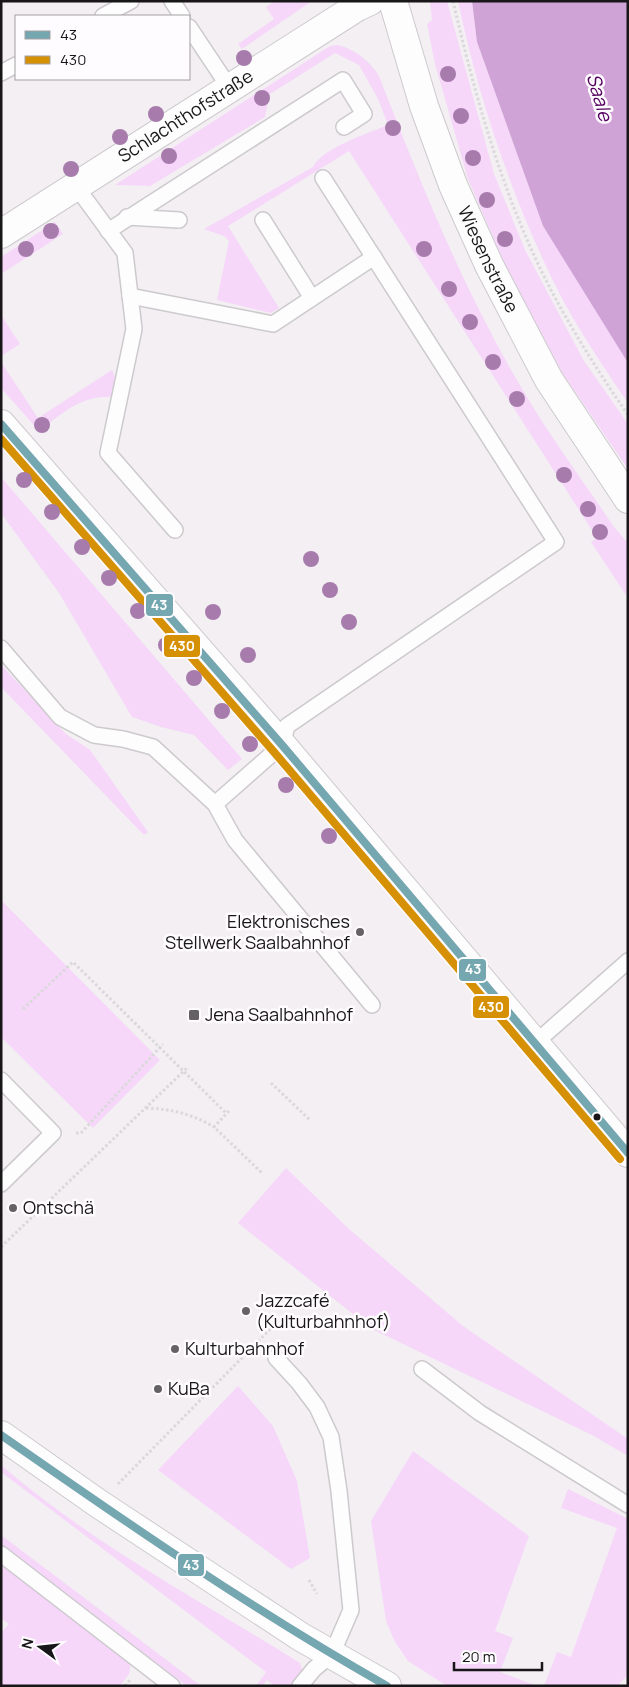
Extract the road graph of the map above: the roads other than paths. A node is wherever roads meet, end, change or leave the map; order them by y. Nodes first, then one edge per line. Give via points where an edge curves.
1 (130, 1) edge
2 (172, 1) edge
3 (370, 1) edge
4 (393, 1) edge
5 (105, 15) edge
6 (181, 15) edge
7 (190, 28) edge
8 (15, 66) edge
9 (1, 73) edge
10 (229, 87) junction
11 (344, 127) dead end
12 (322, 178) dead end
13 (75, 185) junction
14 (127, 217) junction
15 (179, 220) dead end
16 (263, 220) dead end
17 (108, 231) junction
18 (1, 234) edge
19 (374, 257) junction
20 (130, 296) junction
21 (312, 298) junction
22 (1, 424) edge
23 (628, 499) edge
24 (175, 530) dead end
25 (1, 648) edge
26 (282, 745) junction
27 (214, 804) junction
28 (628, 961) edge
29 (372, 1005) dead end
30 (534, 1044) junction
31 (1, 1080) edge
32 (628, 1153) edge
33 (1, 1184) edge
34 (276, 1358) dead end
35 (422, 1369) dead end
36 (1, 1436) edge
37 (628, 1505) edge
38 (1, 1554) edge
39 (332, 1654) junction
40 (172, 1686) edge
41 (300, 1686) edge
42 (387, 1686) edge

1 - 5 lane
2 - 6 lane
3 - 10 street, Schlachthofstraße
4 - 23 street, Wiesenstraße via 424,106 453,185 489,265 549,380
7 - 10 lane
8 - 9 lane
10 - 13 street, Schlachthofstraße
11 - 14 lane via 364,114 343,80
12 - 19 lane
13 - 17 lane
13 - 18 street, Schlachthofstraße
14 - 15 lane
14 - 17 lane
16 - 21 lane
17 - 20 lane via 124,253
19 - 21 lane
19 - 26 lane via 556,542 287,726
20 - 21 lane via 273,324
20 - 24 lane via 134,329 108,453
22 - 26 street
25 - 27 lane via 60,716 94,735 153,747
26 - 27 lane
26 - 30 street
27 - 29 lane via 235,840
28 - 30 lane
30 - 32 street
31 - 33 lane via 52,1133
34 - 39 lane via 317,1407 331,1438 340,1491 350,1610
35 - 37 lane via 480,1413
36 - 39 street via 99,1504
38 - 40 lane
39 - 41 lane
39 - 42 street

